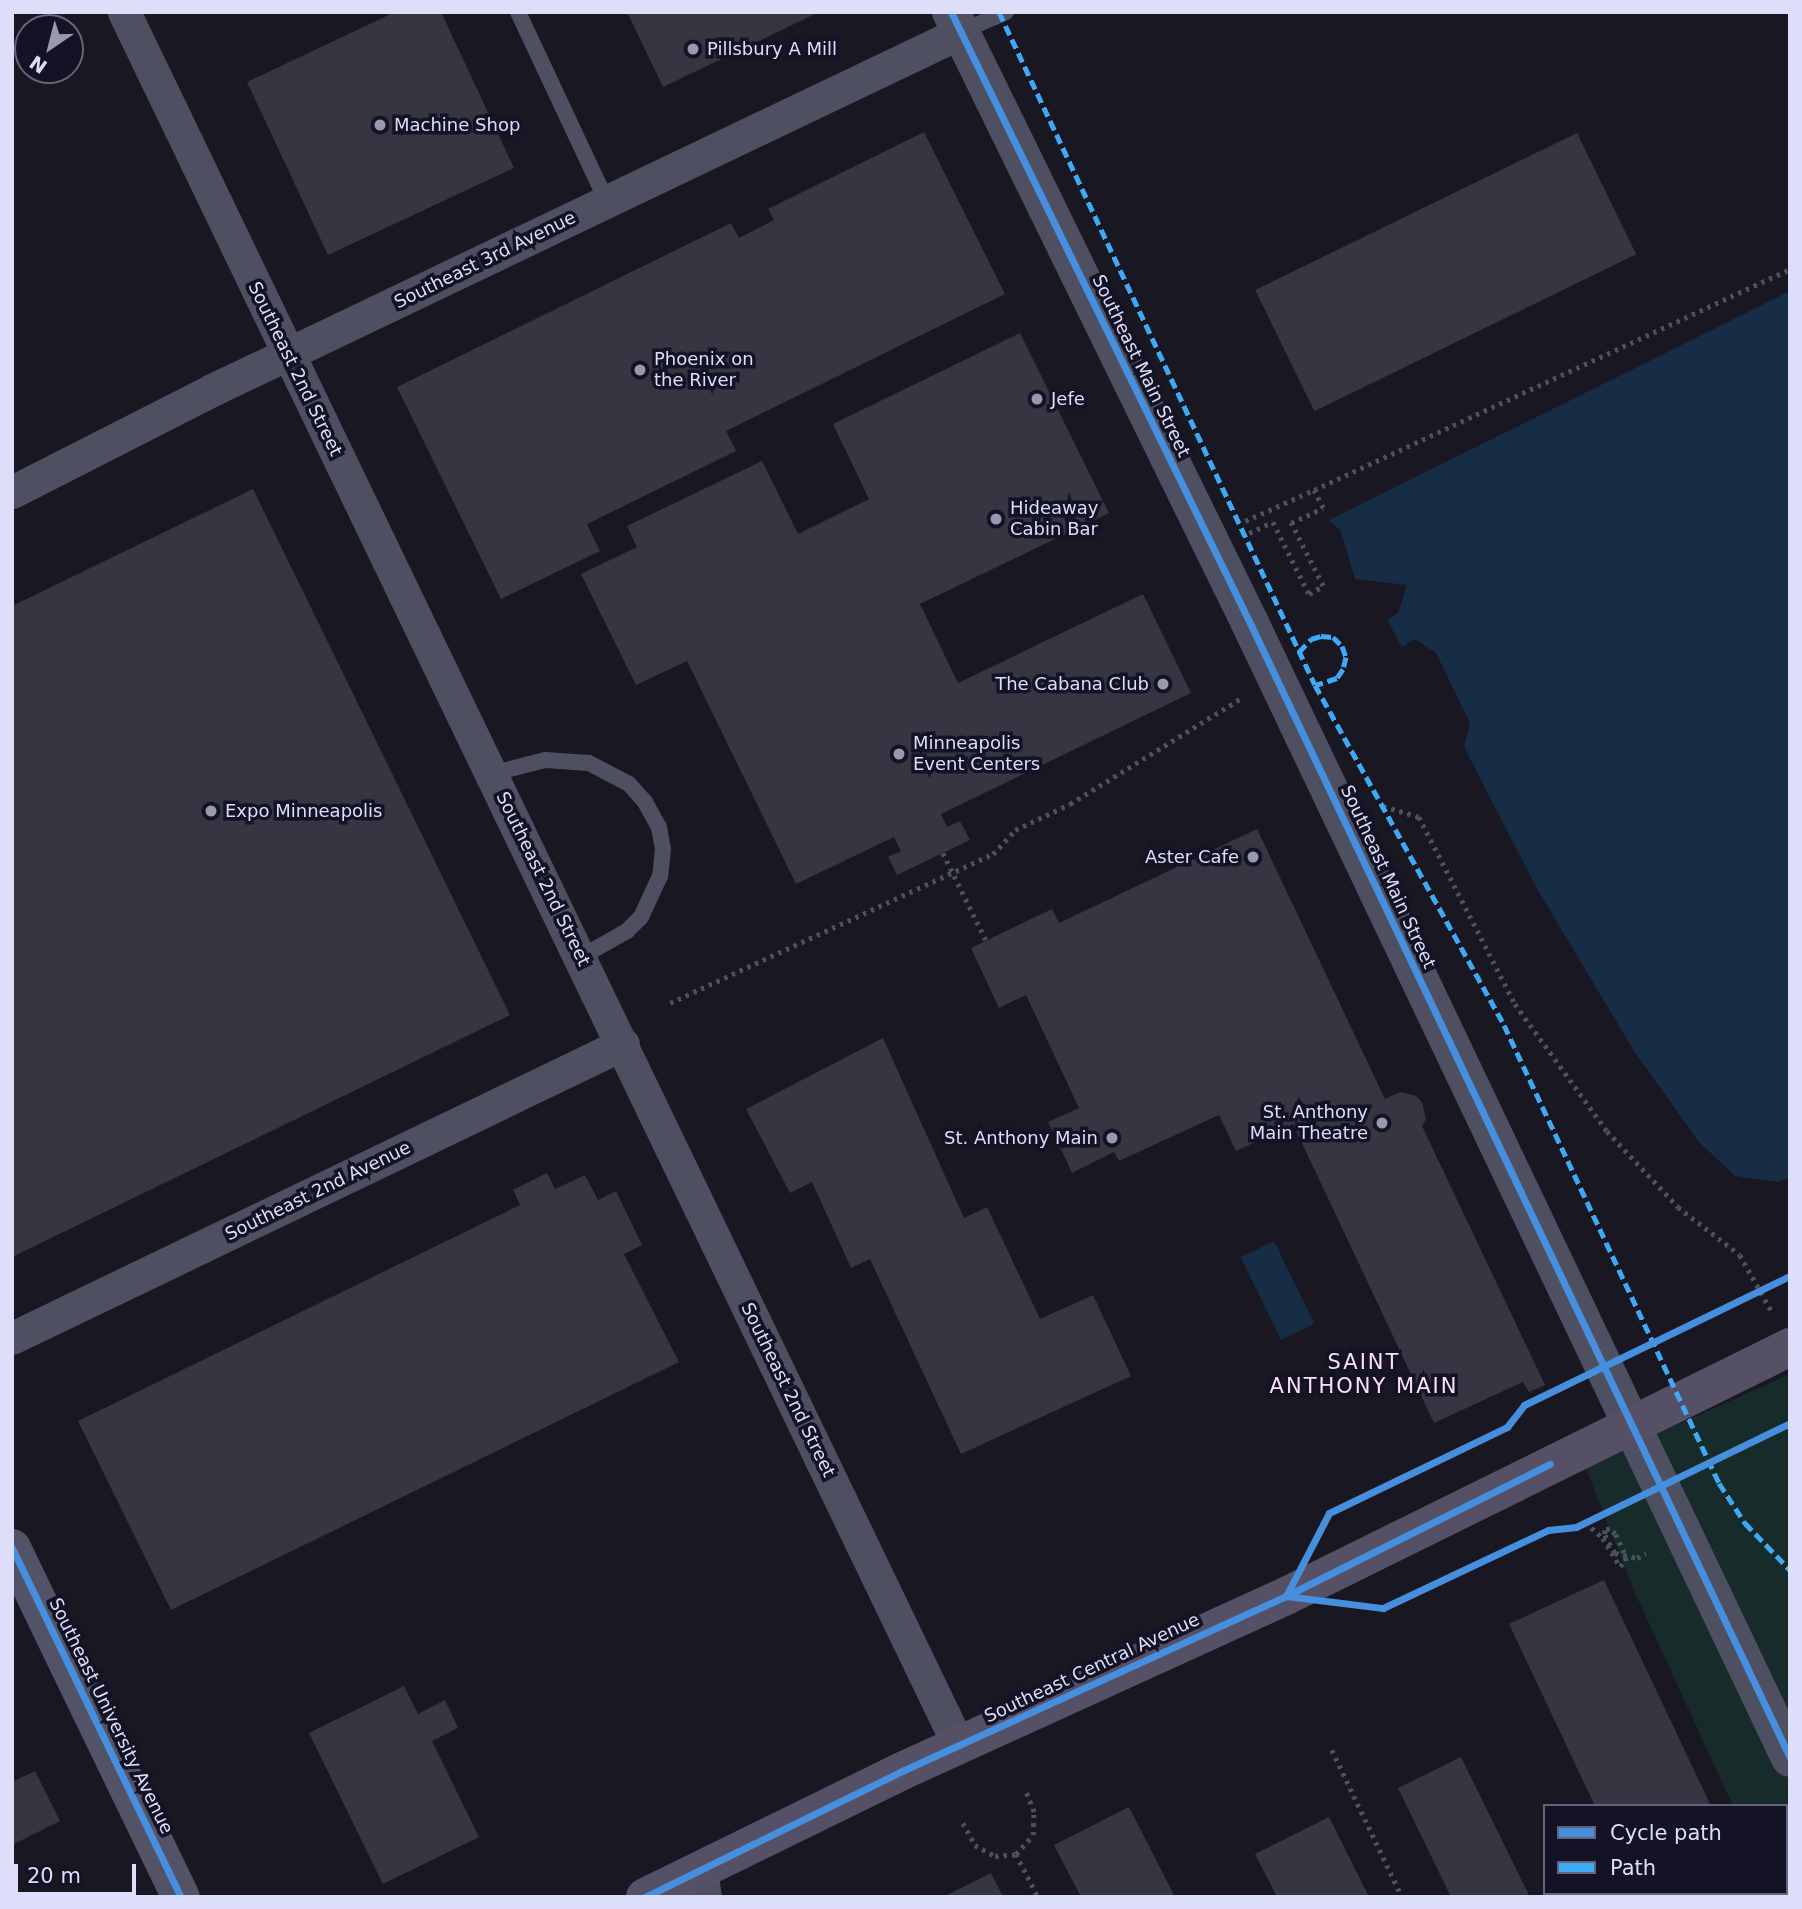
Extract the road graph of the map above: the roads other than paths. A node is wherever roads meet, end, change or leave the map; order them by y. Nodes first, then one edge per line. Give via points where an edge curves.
1 (124, 12) edge
2 (518, 12) edge
3 (1006, 12) edge
4 (955, 23) edge
5 (607, 202) junction
6 (289, 354) junction
7 (12, 492) edge
8 (491, 774) junction
9 (581, 957) junction
10 (623, 1044) junction
11 (1784, 1336) edge
12 (12, 1338) edge
13 (12, 1548) edge
14 (959, 1746) junction
15 (1790, 1758) edge
16 (703, 1883) edge
17 (181, 1897) edge
18 (645, 1897) edge

1 - 6 street, Southeast 2nd Street
2 - 5 lane
3 - 4 lane
4 - 5 street, Southeast 3rd Avenue
4 - 15 street, Southeast Main Street via 1250,621
5 - 6 street, Southeast 3rd Avenue
6 - 7 street, Southeast 3rd Avenue
6 - 8 street, Southeast 2nd Street
8 - 9 street, Southeast 2nd Street
8 - 9 lane via 545,760 589,763 629,783 659,827 663,849 660,876 641,917 627,931
9 - 10 street, Southeast 2nd Street
10 - 12 street, Southeast 2nd Avenue
10 - 14 street, Southeast 2nd Street
11 - 14 main road, Southeast Central Avenue via 1550,1464 1286,1596
13 - 17 main road, Southeast University Avenue
14 - 16 main road, Southeast Central Avenue via 902,1771
16 - 18 main road, Southeast Central Avenue

